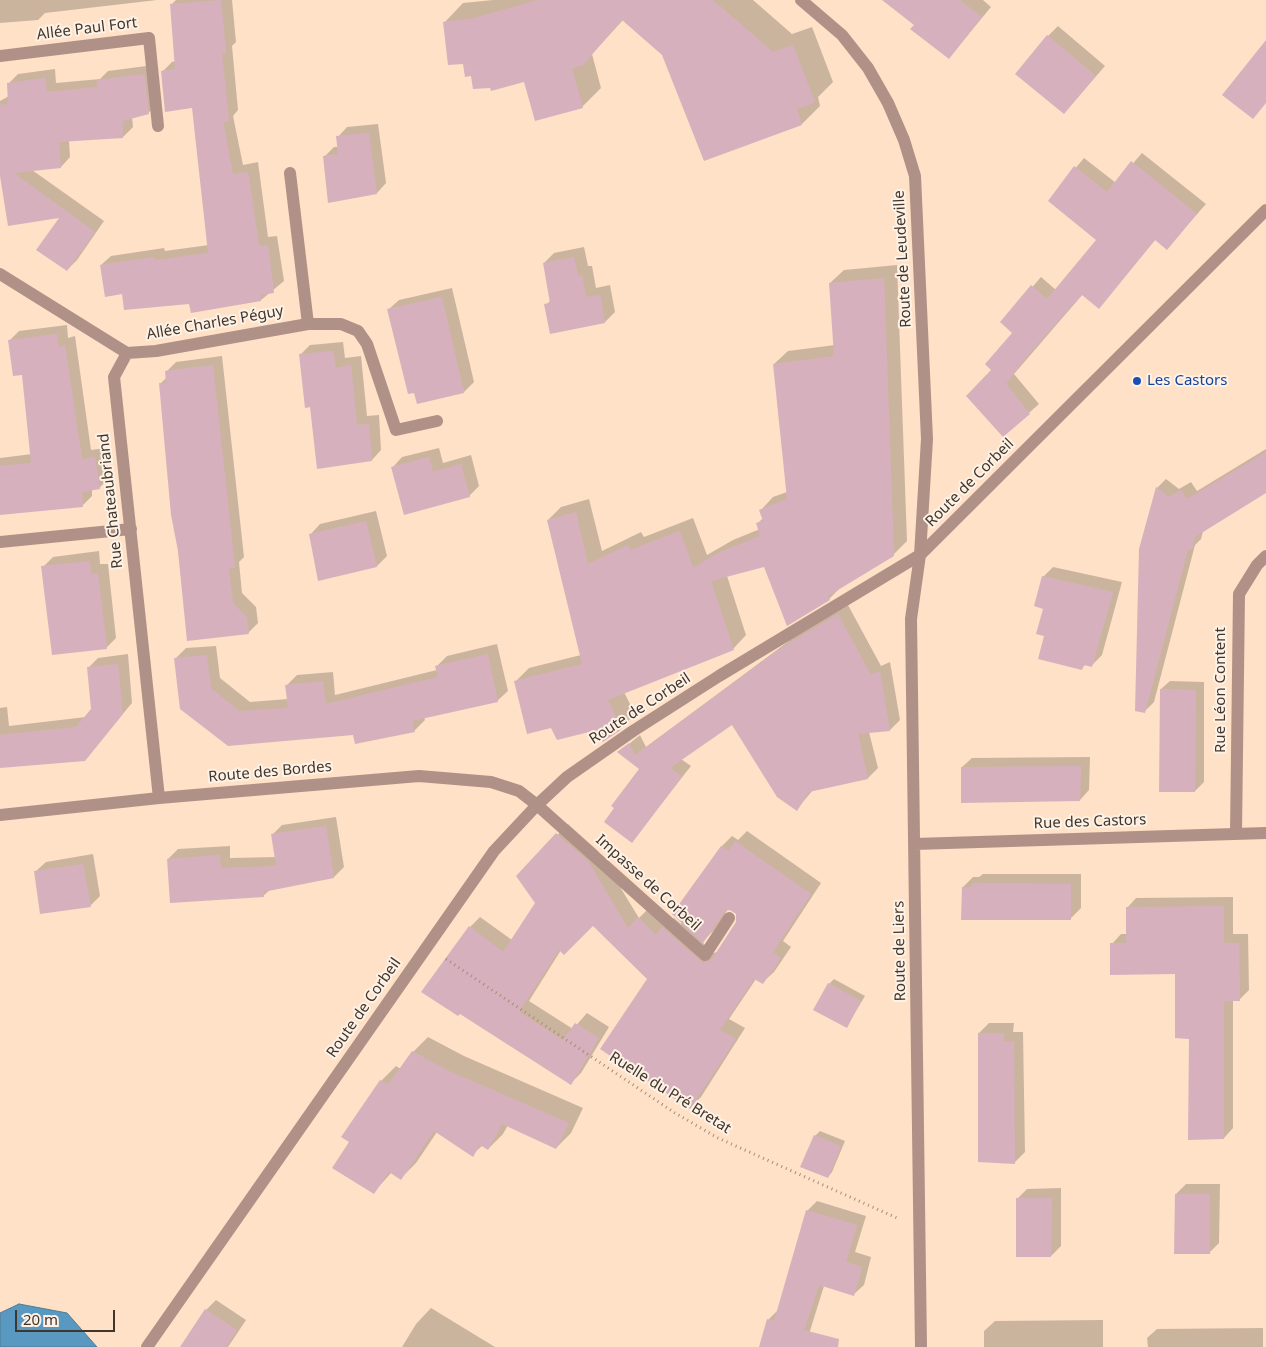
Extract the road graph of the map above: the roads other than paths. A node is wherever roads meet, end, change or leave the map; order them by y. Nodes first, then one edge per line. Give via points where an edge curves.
1 (801, 0) edge
2 (0, 56) edge
3 (158, 126) dead end
4 (290, 173) dead end
5 (1266, 210) edge
6 (0, 274) edge
7 (308, 324) junction
8 (127, 353) junction
9 (437, 421) dead end
10 (131, 529) junction
11 (0, 542) edge
12 (920, 555) junction
13 (1266, 556) edge
14 (159, 798) junction
15 (537, 805) junction
16 (0, 815) edge
17 (1266, 833) edge
18 (1236, 834) junction
19 (915, 844) junction
20 (729, 918) dead end
21 (147, 1347) edge
22 (921, 1347) edge

1 - 12 street, Route de Leudeville via 842,35 868,68 904,140 915,176 927,440
2 - 3 street, Allée Paul Fort via 149,38
4 - 7 street
5 - 12 street, Route de Corbeil
6 - 8 street
7 - 8 street, Allée Charles Péguy via 156,351
7 - 9 street, Allée Charles Péguy via 341,324 358,331 367,344 396,430
8 - 10 street, Rue Chateaubriand via 114,377
10 - 11 street
10 - 14 street, Rue Chateaubriand
12 - 15 street, Route de Corbeil via 633,731 567,777
12 - 19 street, Route de Liers via 911,619
13 - 18 street, Rue Léon Content via 1239,594
14 - 15 street, Route des Bordes via 419,776 491,782 519,791
14 - 16 street, Route des Bordes
15 - 20 street, Impasse de Corbeil via 705,955
15 - 21 street, Route de Corbeil via 494,851
17 - 18 street, Rue des Castors
18 - 19 street, Rue des Castors
19 - 22 street, Route de Liers

